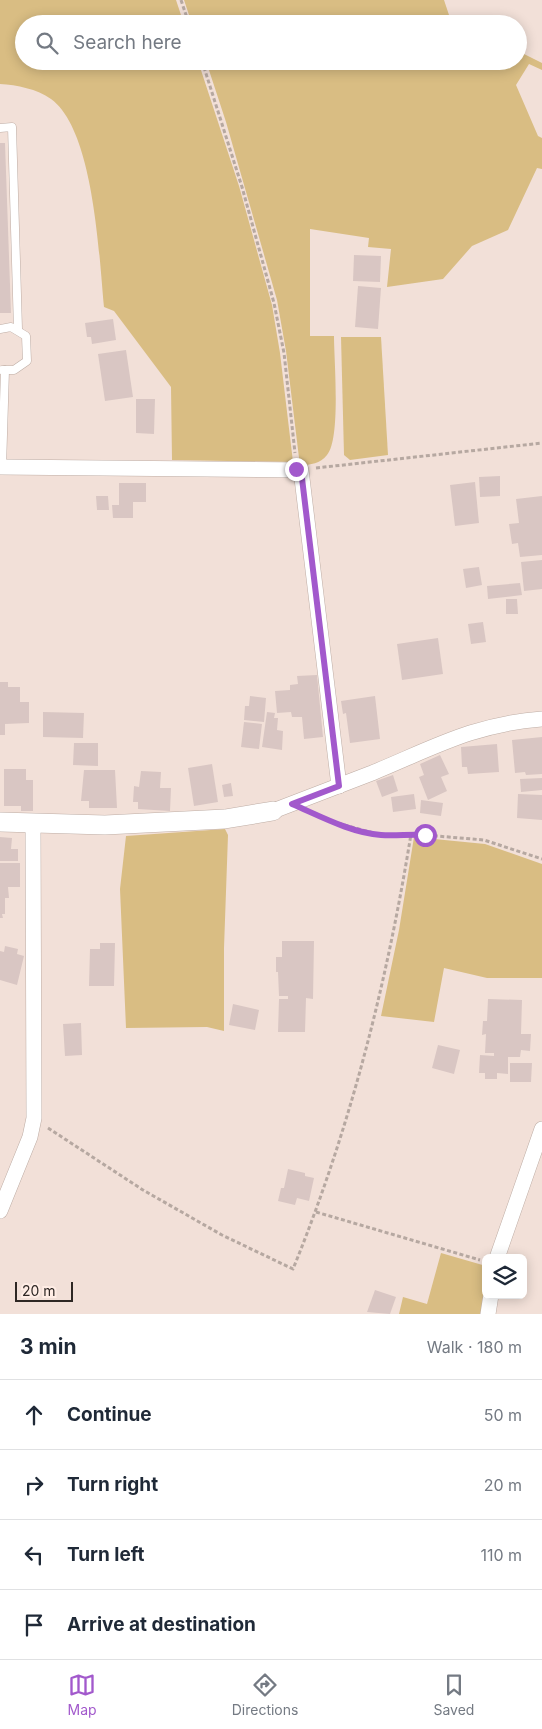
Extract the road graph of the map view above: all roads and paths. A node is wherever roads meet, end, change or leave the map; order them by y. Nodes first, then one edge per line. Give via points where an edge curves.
1 (181, 0) edge
2 (186, 15) edge
3 (205, 70) edge
4 (0, 128) edge
5 (0, 329) edge
6 (18, 329) junction
7 (2, 370) edge
8 (542, 444) edge
9 (1, 467) edge
10 (298, 469) junction
11 (542, 718) edge
12 (339, 786) junction
13 (292, 804) junction
14 (273, 811) joint
15 (0, 822) edge
16 (33, 825) junction
17 (411, 834) junction
18 (542, 859) edge
19 (34, 1118) junction
20 (542, 1129) edge
21 (0, 1211) edge
22 (316, 1212) junction
23 (498, 1254) edge
24 (482, 1261) edge
25 (490, 1299) edge
26 (488, 1314) edge

1 - 2 path
3 - 10 path via 274,303 284,353
4 - 6 lane via 12,127
5 - 6 lane
6 - 7 lane via 26,336 26,362 14,370
7 - 9 lane
8 - 10 path
9 - 10 street
10 - 12 street
11 - 12 street via 488,726 451,738
12 - 13 street
13 - 14 street
13 - 17 path via 363,831 381,835
14 - 16 street via 225,819
15 - 16 street
16 - 19 street
17 - 18 path via 484,840
17 - 22 path via 398,919 376,1019
19 - 21 street via 30,1137
19 - 22 path via 143,1190 222,1236 293,1269
20 - 23 street
22 - 24 path
25 - 26 street

